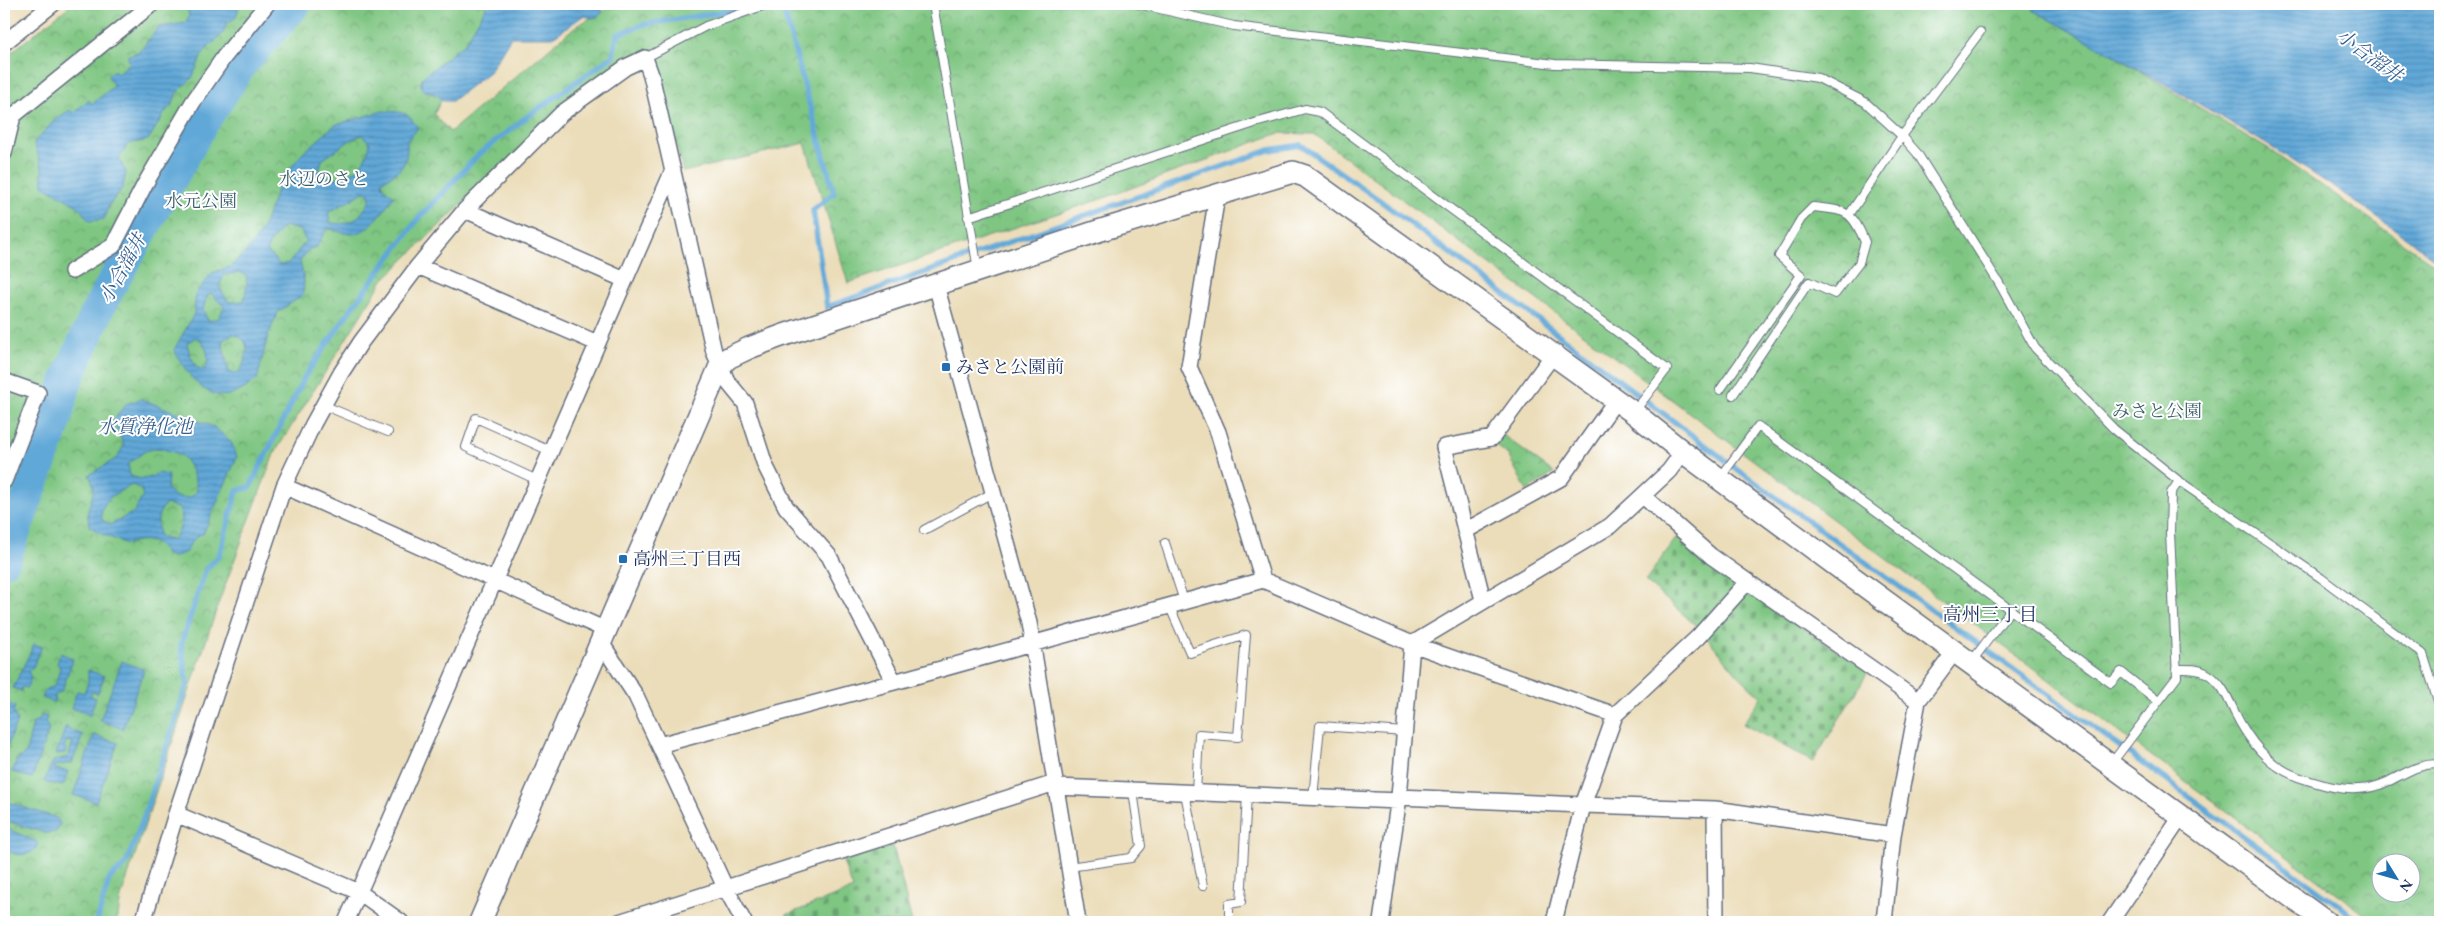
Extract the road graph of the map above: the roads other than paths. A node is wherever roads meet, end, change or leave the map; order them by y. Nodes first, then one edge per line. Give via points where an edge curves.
1 (53, 4) edge
2 (152, 4) edge
3 (267, 4) edge
4 (768, 4) edge
5 (933, 4) edge
6 (1138, 4) edge
7 (1980, 32) dead end
8 (4, 43) edge
9 (645, 58) junction
10 (1902, 136) junction
11 (4, 153) edge
12 (673, 170) junction
13 (1217, 196) junction
14 (464, 210) junction
15 (1849, 215) junction
16 (968, 217) junction
17 (418, 266) junction
18 (72, 271) dead end
19 (978, 271) junction
20 (625, 280) junction
21 (936, 285) junction
22 (597, 343) junction
23 (1553, 355) junction
24 (720, 366) junction
25 (4, 381) edge
26 (1720, 390) dead end
27 (1733, 395) dead end
28 (1616, 400) junction
29 (323, 405) junction
30 (1634, 413) junction
31 (388, 432) dead end
32 (550, 450) junction
33 (1683, 452) junction
34 (1719, 479) junction
35 (537, 480) junction
36 (4, 481) edge
37 (2178, 481) junction
38 (284, 486) junction
39 (994, 492) junction
40 (1643, 496) junction
41 (924, 530) dead end
42 (1465, 531) junction
43 (1165, 543) dead end
44 (494, 579) junction
45 (1263, 580) junction
46 (1748, 581) junction
47 (1483, 600) junction
48 (1184, 601) junction
49 (1169, 605) junction
50 (2011, 609) junction
51 (603, 636) junction
52 (1033, 642) junction
53 (1412, 644) junction
54 (1963, 657) junction
55 (2176, 669) junction
56 (894, 682) junction
57 (1918, 701) junction
58 (2158, 701) junction
59 (2440, 707) edge
60 (1615, 715) junction
61 (1405, 732) junction
62 (659, 745) junction
63 (2440, 764) edge
64 (2110, 765) junction
65 (1056, 785) junction
66 (1133, 790) junction
67 (1190, 793) junction
68 (1246, 795) junction
69 (1313, 798) junction
70 (1399, 799) junction
71 (1584, 804) junction
72 (1715, 809) junction
73 (176, 814) junction
74 (2182, 818) junction
75 (1893, 835) junction
76 (1069, 867) junction
77 (1203, 886) dead end
78 (725, 887) junction
79 (359, 892) junction
80 (146, 921) edge
81 (346, 922) edge
82 (401, 922) edge
83 (480, 922) edge
84 (622, 922) edge
85 (744, 922) edge
86 (1078, 922) edge
87 (1229, 922) edge
88 (1381, 922) edge
89 (1554, 922) edge
90 (1716, 922) edge
91 (1884, 922) edge
92 (2110, 922) edge
93 (2326, 922) edge

1 - 8 street
2 - 11 street via 13,116
3 - 18 street via 193,102 113,246
4 - 9 lane via 706,26
5 - 16 lane
6 - 10 lane via 1234,26 1556,64 1750,68 1818,78 1865,102
7 - 10 lane
9 - 12 street
9 - 14 street via 626,67 562,113
10 - 15 lane
10 - 37 lane via 1917,153 1994,275 2035,348 2114,429
12 - 20 street
12 - 24 street via 714,352
13 - 19 street
13 - 23 street via 1293,172 1305,176
13 - 45 street via 1189,367 1218,432
14 - 17 street
14 - 20 street
15 - 26 lane via 1845,211 1814,207 1802,219 1778,256 1801,275
15 - 27 lane via 1857,222 1865,242 1859,264 1836,294 1809,282
16 - 19 lane
16 - 30 lane via 1255,123 1305,109 1320,112 1667,368
17 - 22 street
17 - 29 street via 361,342
19 - 21 street
20 - 22 street
21 - 24 street via 749,348 728,358
21 - 39 street
22 - 32 street
23 - 28 street
23 - 42 street via 1492,438 1444,447
24 - 51 street
24 - 56 street via 727,381 745,403 765,464 786,507 829,556
25 - 36 street via 38,393
28 - 30 street
28 - 42 street via 1561,478
29 - 31 lane
29 - 38 street
30 - 33 street
32 - 35 street
32 - 35 lane via 476,418 466,446
33 - 34 street
33 - 40 street
34 - 50 lane via 1758,426
34 - 54 street
35 - 44 street
37 - 55 lane via 2171,493 2170,533
37 - 59 lane via 2321,578 2423,654
38 - 44 street
38 - 73 street
39 - 41 lane
39 - 52 street
40 - 46 street via 1711,556
40 - 47 street via 1610,526
42 - 47 street
43 - 48 lane
44 - 51 street
44 - 79 street
45 - 48 street
45 - 53 street
46 - 57 street
46 - 60 street via 1698,637
47 - 53 street
48 - 49 street
49 - 52 street
49 - 67 lane via 1190,653 1246,635 1238,737 1199,734
50 - 54 lane
50 - 58 lane via 2111,683 2121,672
51 - 62 street
51 - 83 street
52 - 56 street
52 - 65 street
53 - 60 street
53 - 61 street
54 - 57 street
54 - 64 street
55 - 58 lane via 2176,677
55 - 63 lane via 2206,672 2218,682 2256,747 2295,776 2347,790 2369,788 2426,763
56 - 62 street
57 - 75 street
58 - 64 lane
60 - 71 street
61 - 69 lane via 1320,726
61 - 70 street
62 - 78 street
64 - 74 street
65 - 66 street
65 - 76 street
65 - 78 street
66 - 67 street
66 - 76 lane via 1141,846 1131,858
67 - 68 street
67 - 77 lane
68 - 69 street
68 - 87 lane via 1241,902 1229,904
69 - 70 street
70 - 71 street
70 - 88 street
71 - 72 street
71 - 89 street
72 - 75 street
72 - 90 street
73 - 79 street
73 - 80 street
74 - 92 street
74 - 93 street
75 - 91 street
76 - 86 street
78 - 84 street
78 - 85 street
79 - 81 street
79 - 82 street

